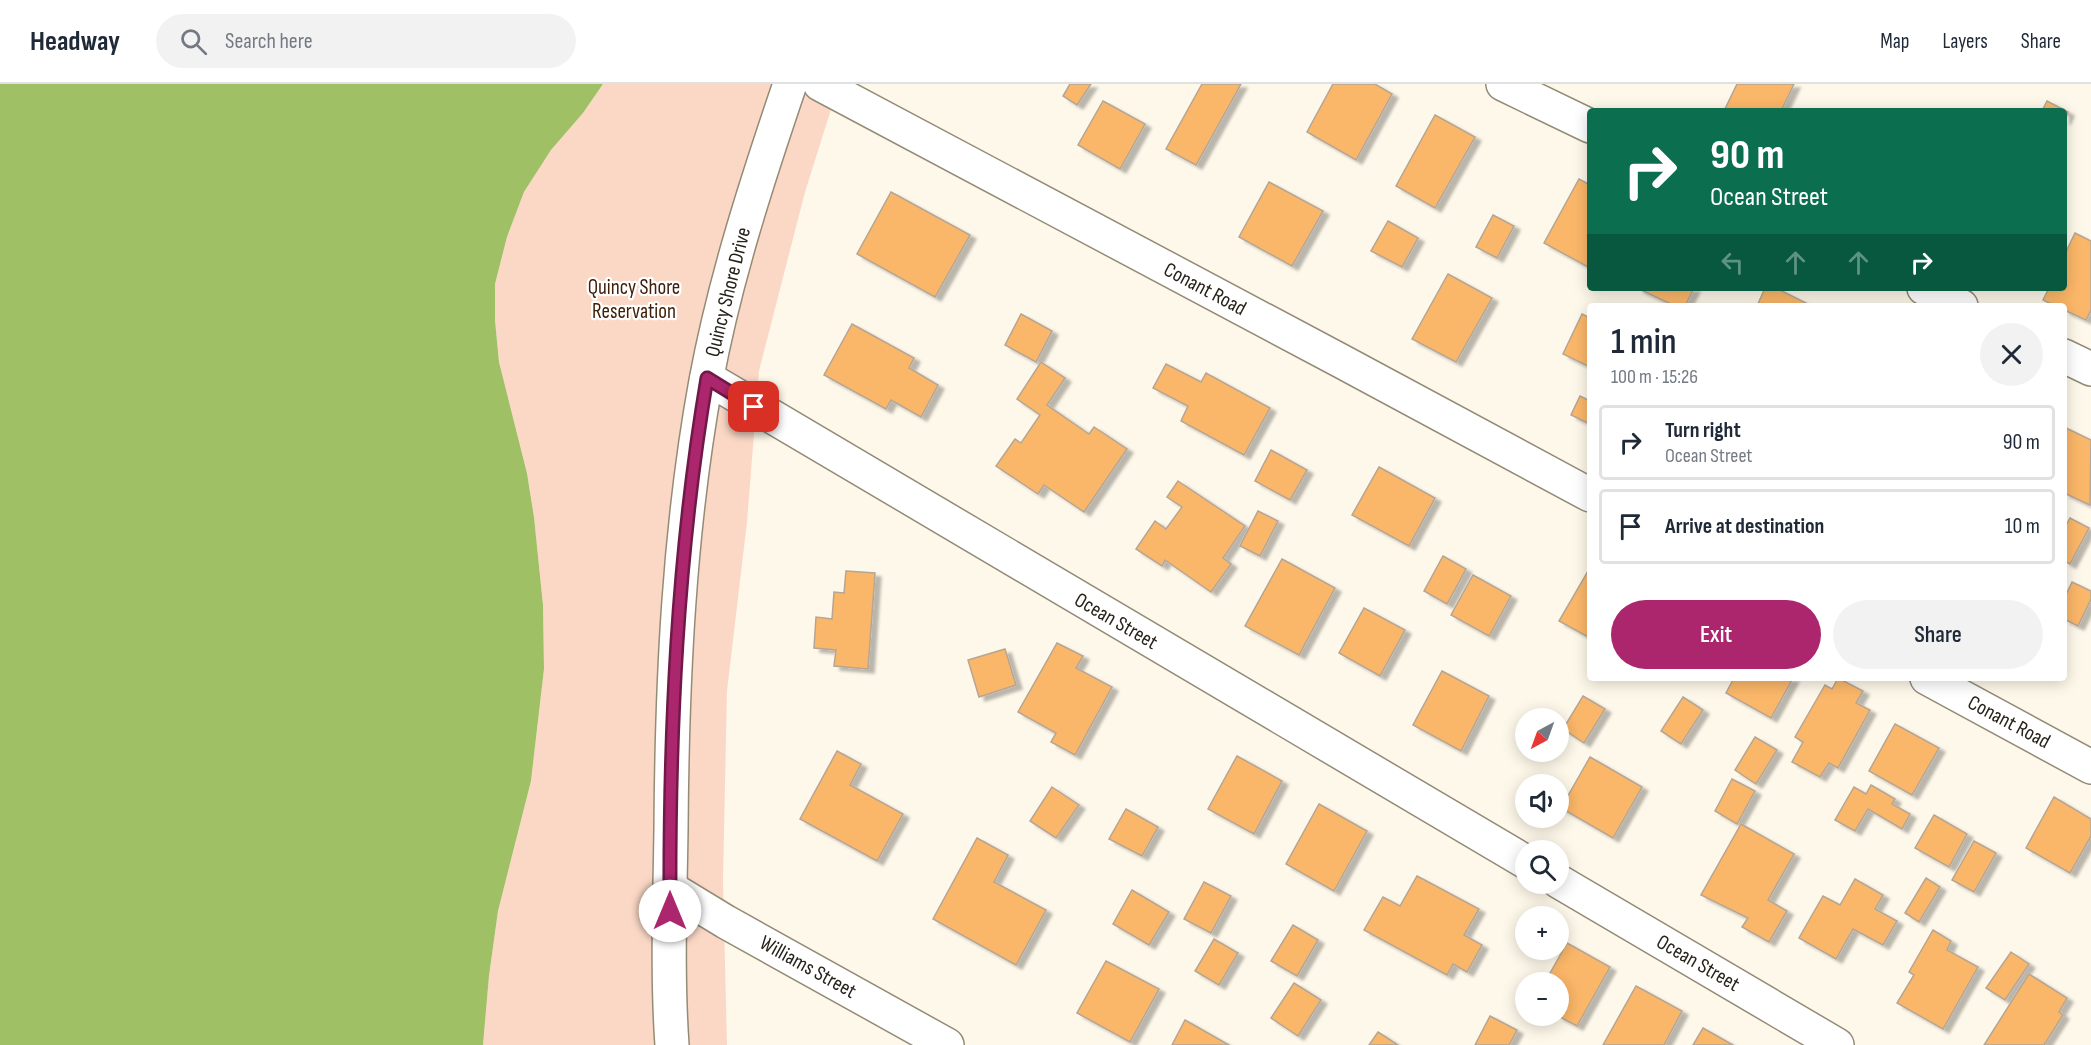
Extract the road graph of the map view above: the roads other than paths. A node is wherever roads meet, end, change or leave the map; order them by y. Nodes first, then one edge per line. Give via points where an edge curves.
1 (790, 84) edge
2 (820, 84) edge
3 (1503, 84) edge
4 (1587, 125) edge
5 (1930, 291) edge
6 (1955, 303) edge
7 (2067, 357) edge
8 (2091, 369) edge
9 (707, 378) junction
10 (1587, 493) edge
11 (1933, 681) edge
12 (2091, 767) edge
13 (1515, 855) edge
14 (1569, 887) edge
15 (670, 888) junction
16 (672, 1045) edge
17 (947, 1045) edge
18 (1837, 1045) edge

1 - 9 street, Quincy Shore Drive via 730,273
2 - 10 street, Conant Road
3 - 4 street
5 - 6 street
7 - 8 street
9 - 13 street, Ocean Street
9 - 15 street, Quincy Shore Drive via 692,467 680,591 672,716
11 - 12 street, Conant Road
14 - 18 street, Ocean Street
15 - 16 street, Quincy Shore Drive
15 - 17 street, Williams Street

